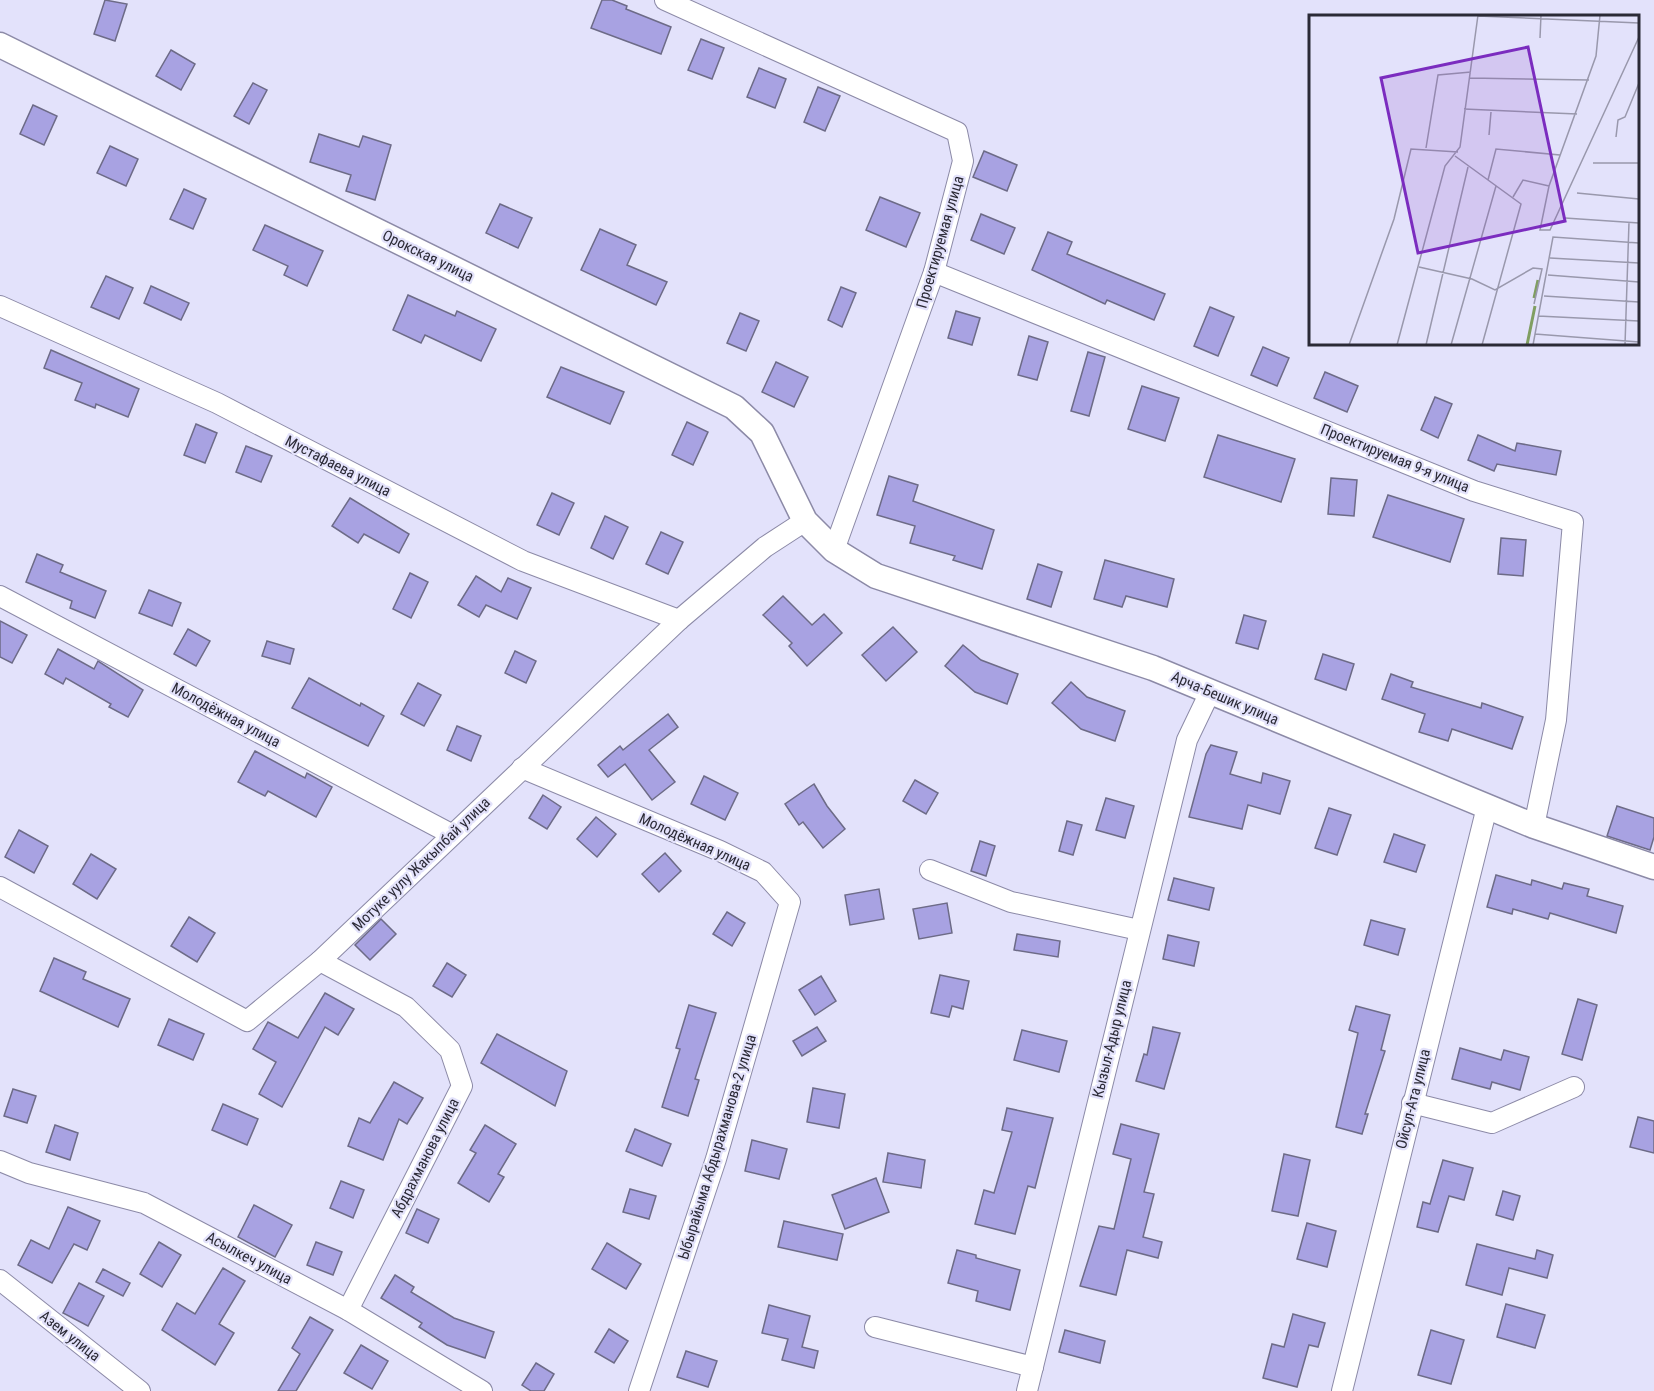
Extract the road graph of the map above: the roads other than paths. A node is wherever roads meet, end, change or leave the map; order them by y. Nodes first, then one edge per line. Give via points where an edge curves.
1 (665, 0) edge
2 (0, 45) edge
3 (934, 272) junction
4 (0, 306) edge
5 (805, 521) junction
6 (834, 550) junction
7 (0, 596) edge
8 (679, 620) junction
9 (1210, 692) junction
10 (522, 768) junction
11 (1487, 807) junction
12 (1534, 826) junction
13 (451, 834) junction
14 (1654, 867) edge
15 (930, 870) dead end
16 (0, 887) edge
17 (790, 902) joint
18 (1139, 930) junction
19 (320, 961) junction
20 (1574, 1087) dead end
21 (1412, 1103) junction
22 (0, 1161) edge
23 (0, 1280) edge
24 (348, 1310) junction
25 (875, 1327) dead end
26 (1033, 1367) junction
27 (140, 1391) edge
28 (482, 1391) edge
29 (639, 1391) edge
30 (1027, 1391) edge
31 (1342, 1391) edge

1 - 3 street, Проектируемая улица via 957,132 963,161
2 - 5 street, Орокская улица via 734,406 762,433
3 - 6 street, Проектируемая улица
3 - 12 street, Проектируемая 9-я улица via 1474,491 1573,522 1556,720
4 - 8 street, Мустафаева улица via 217,403 522,561
5 - 6 street, Арча-Бешик улица
5 - 8 street, Мотуке уулу Жакыпбай улица via 765,547
6 - 9 street, Арча-Бешик улица via 876,576 1153,668
7 - 13 street, Молодёжная улица
8 - 10 street, Мотуке уулу Жакыпбай улица
9 - 11 street, Арча-Бешик улица
9 - 18 street, Кызыл-Адыр улица via 1187,740
10 - 13 street, Мотуке уулу Жакыпбай улица
10 - 17 street, Молодёжная улица via 720,850 763,872
11 - 12 street, Арча-Бешик улица
11 - 21 street, Ойсул-Ата улица
12 - 14 street, Арча-Бешик улица
13 - 19 street, Мотуке уулу Жакыпбай улица
15 - 18 street via 1011,902
16 - 19 street, Мотуке уулу Жакыпбай улица via 247,1021
17 - 29 street, Ыбырайыма Абдырахманова-2 улица via 716,1159
18 - 26 street, Кызыл-Адыр улица
19 - 24 street, Абдрахманова улица via 406,1007 450,1050 462,1086
20 - 21 street via 1491,1123
21 - 31 street, Ойсул-Ата улица
22 - 24 street, Асылкеч улица via 29,1173 144,1203
23 - 27 street, Азем улица
24 - 28 street, Асылкеч улица
25 - 26 street
26 - 30 street, Кызыл-Адыр улица

